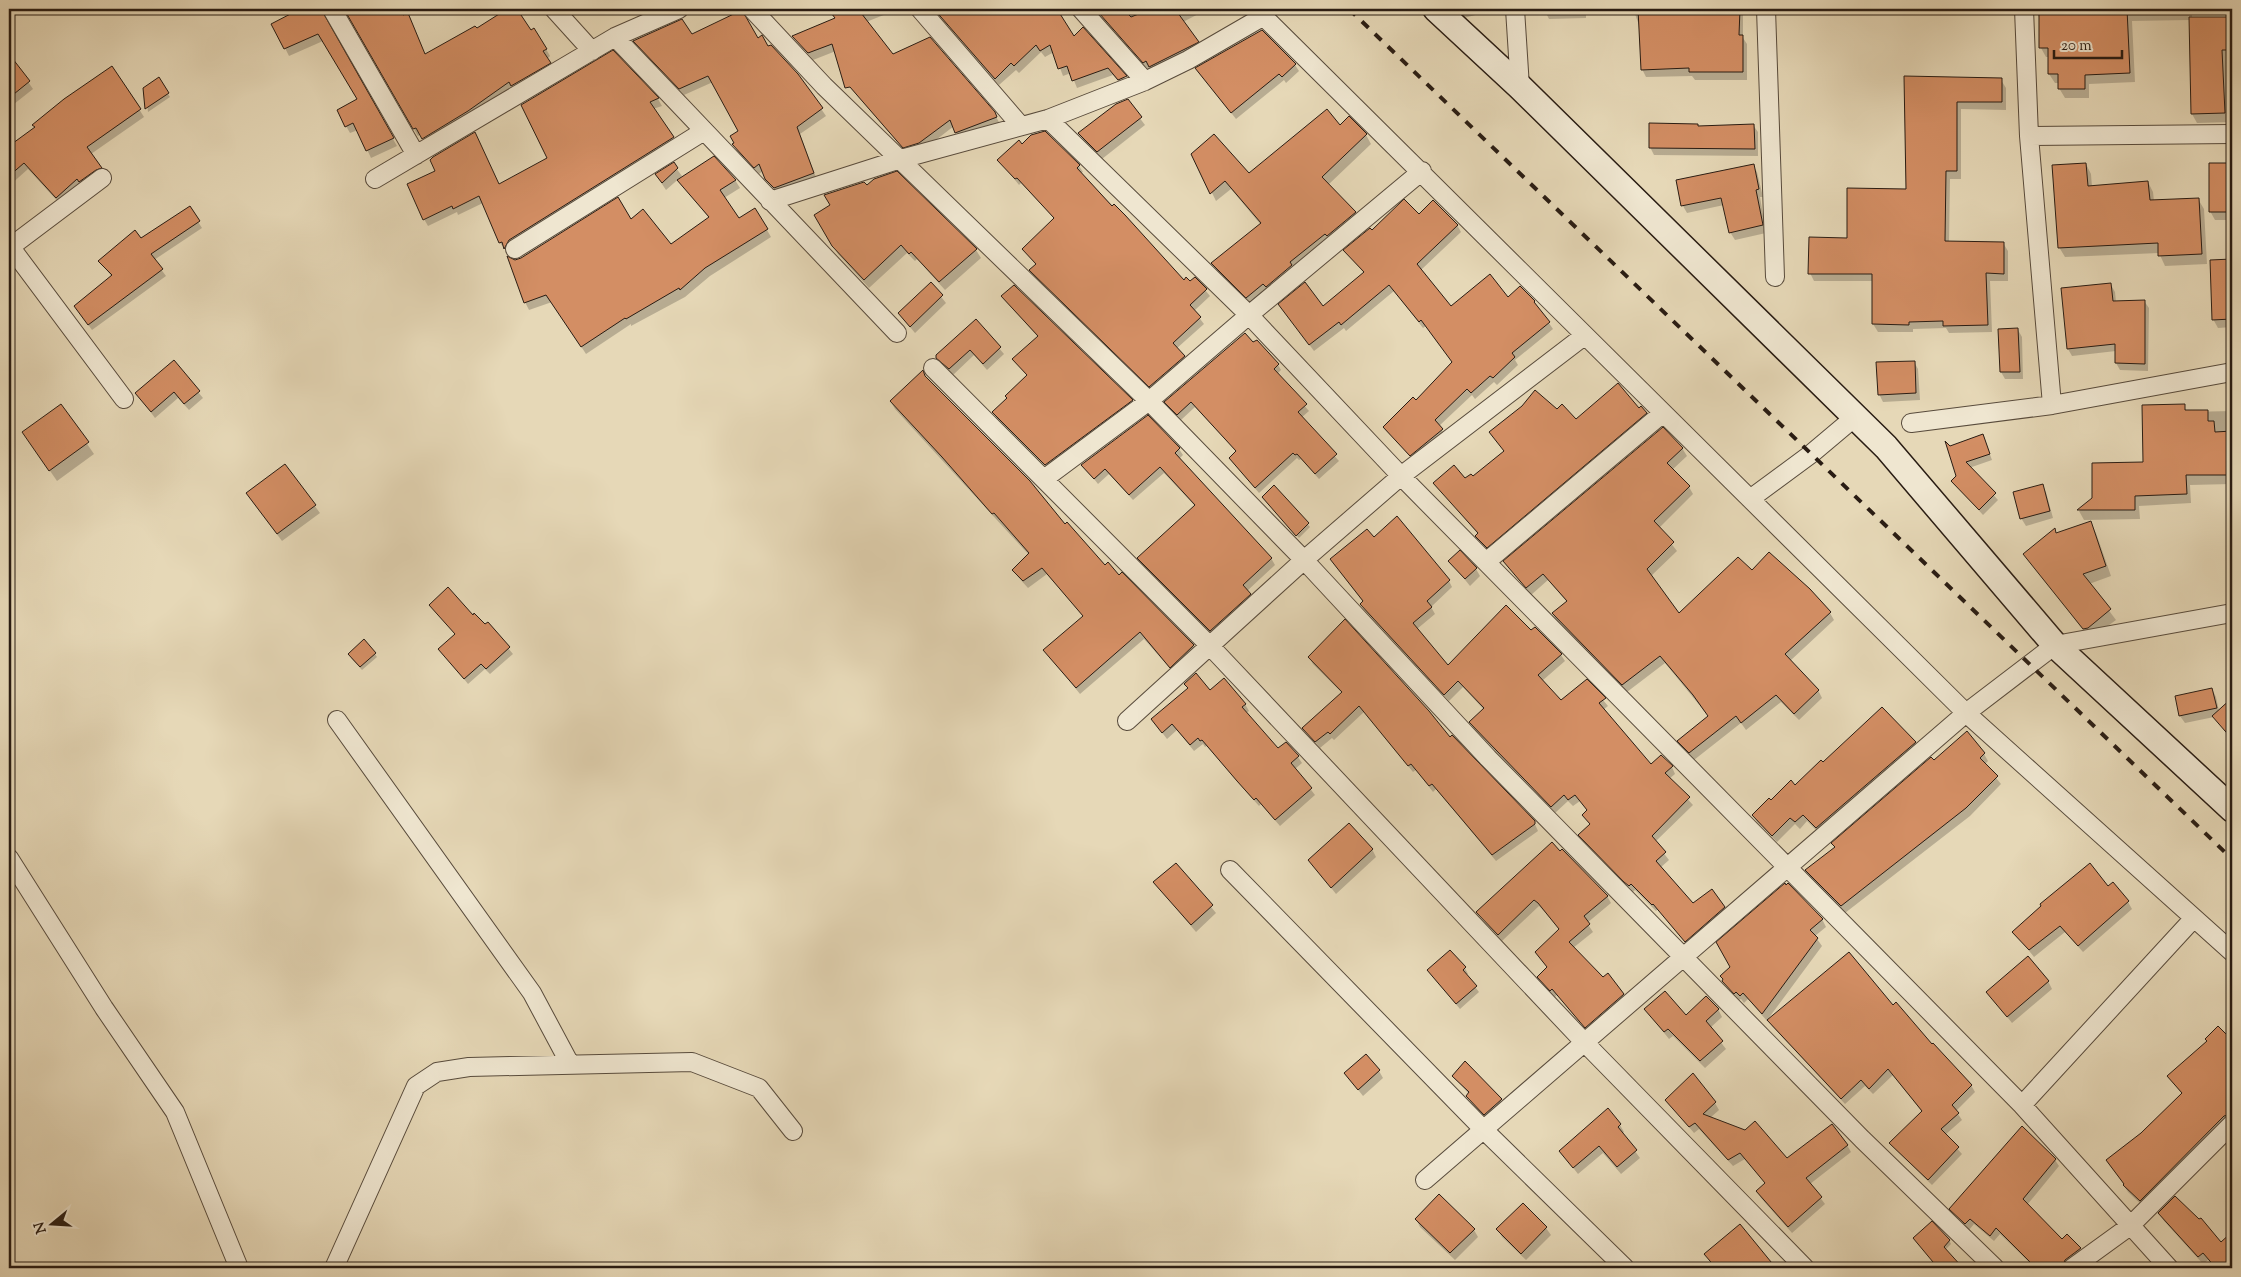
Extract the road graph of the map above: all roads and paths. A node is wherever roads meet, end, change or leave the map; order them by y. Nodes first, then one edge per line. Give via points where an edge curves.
1 (332, 9) edge
2 (554, 9) edge
3 (679, 9) edge
4 (752, 9) edge
5 (920, 9) edge
6 (1081, 9) edge
7 (1436, 9) edge
8 (1515, 9) edge
9 (1766, 9) edge
10 (2024, 9) edge
11 (1260, 12) edge
12 (615, 37) junction
13 (592, 51) junction
14 (1145, 81) junction
15 (1520, 86) junction
16 (1048, 119) junction
17 (1021, 126) junction
18 (704, 131) junction
19 (2232, 134) edge
20 (2029, 136) junction
21 (416, 155) junction
22 (901, 159) junction
23 (1422, 171) junction
24 (102, 178) dead end
25 (375, 179) dead end
26 (770, 201) junction
27 (9, 247) edge
28 (516, 249) dead end
29 (1775, 277) dead end
30 (1249, 315) junction
31 (897, 334) dead end
32 (1584, 336) junction
33 (933, 368) dead end
34 (2232, 372) edge
35 (124, 399) dead end
36 (1149, 401) junction
37 (2052, 405) junction
38 (1663, 414) junction
39 (1855, 417) junction
40 (1911, 423) dead end
41 (1401, 476) junction
42 (1044, 479) junction
43 (1750, 499) junction
44 (1304, 560) junction
45 (1486, 562) junction
46 (2232, 613) edge
47 (2055, 645) junction
48 (1210, 646) junction
49 (1966, 713) junction
50 (337, 720) dead end
51 (1127, 721) dead end
52 (2232, 809) edge
53 (9, 858) edge
54 (1786, 869) junction
55 (1230, 870) dead end
56 (2194, 918) junction
57 (2232, 952) edge
58 (1685, 958) junction
59 (1585, 1043) junction
60 (570, 1064) junction
61 (2022, 1106) junction
62 (2232, 1124) edge
63 (1484, 1130) junction
64 (793, 1131) dead end
65 (1425, 1180) dead end
66 (2130, 1226) junction
67 (239, 1268) edge
68 (334, 1268) edge
69 (1625, 1268) edge
70 (1805, 1268) edge
71 (1994, 1268) edge
72 (2072, 1268) edge
73 (2168, 1268) edge

1 - 21 street
2 - 13 street
3 - 12 street
4 - 22 street via 824,86
5 - 17 street
6 - 14 street
7 - 15 main road
8 - 15 street
9 - 29 street
10 - 20 street
11 - 14 street via 1188,60
11 - 23 street
12 - 13 street
12 - 18 street
13 - 21 street
14 - 16 street
15 - 39 main road
16 - 17 street
16 - 30 street
17 - 22 street
18 - 26 street
18 - 28 street
19 - 20 street
20 - 37 street
21 - 25 street
22 - 26 street
22 - 36 street
23 - 30 street
23 - 32 street
24 - 27 street
26 - 31 street
27 - 35 street
30 - 36 street
30 - 41 street
32 - 38 street
32 - 41 street
33 - 42 street
34 - 37 street
36 - 42 street
36 - 44 street
37 - 40 street
38 - 43 street
38 - 45 street
39 - 43 street
39 - 47 main road via 1886,448
41 - 44 street
41 - 45 street
42 - 48 street
43 - 49 street
44 - 48 street
44 - 58 street via 1488,758
45 - 54 street
46 - 47 street
47 - 49 street
47 - 52 main road
48 - 51 street
48 - 59 street
49 - 54 street
49 - 56 street
50 - 60 street via 532,993
53 - 67 street via 104,1008 175,1112
54 - 58 street
54 - 61 street
55 - 63 street
56 - 57 street
56 - 61 street
58 - 59 street
58 - 71 street
59 - 63 street
59 - 70 street
60 - 64 street via 692,1062 759,1088
60 - 68 street via 470,1066 437,1072 416,1086
61 - 66 street
62 - 66 street
63 - 65 street
63 - 69 street
66 - 72 street
66 - 73 street

